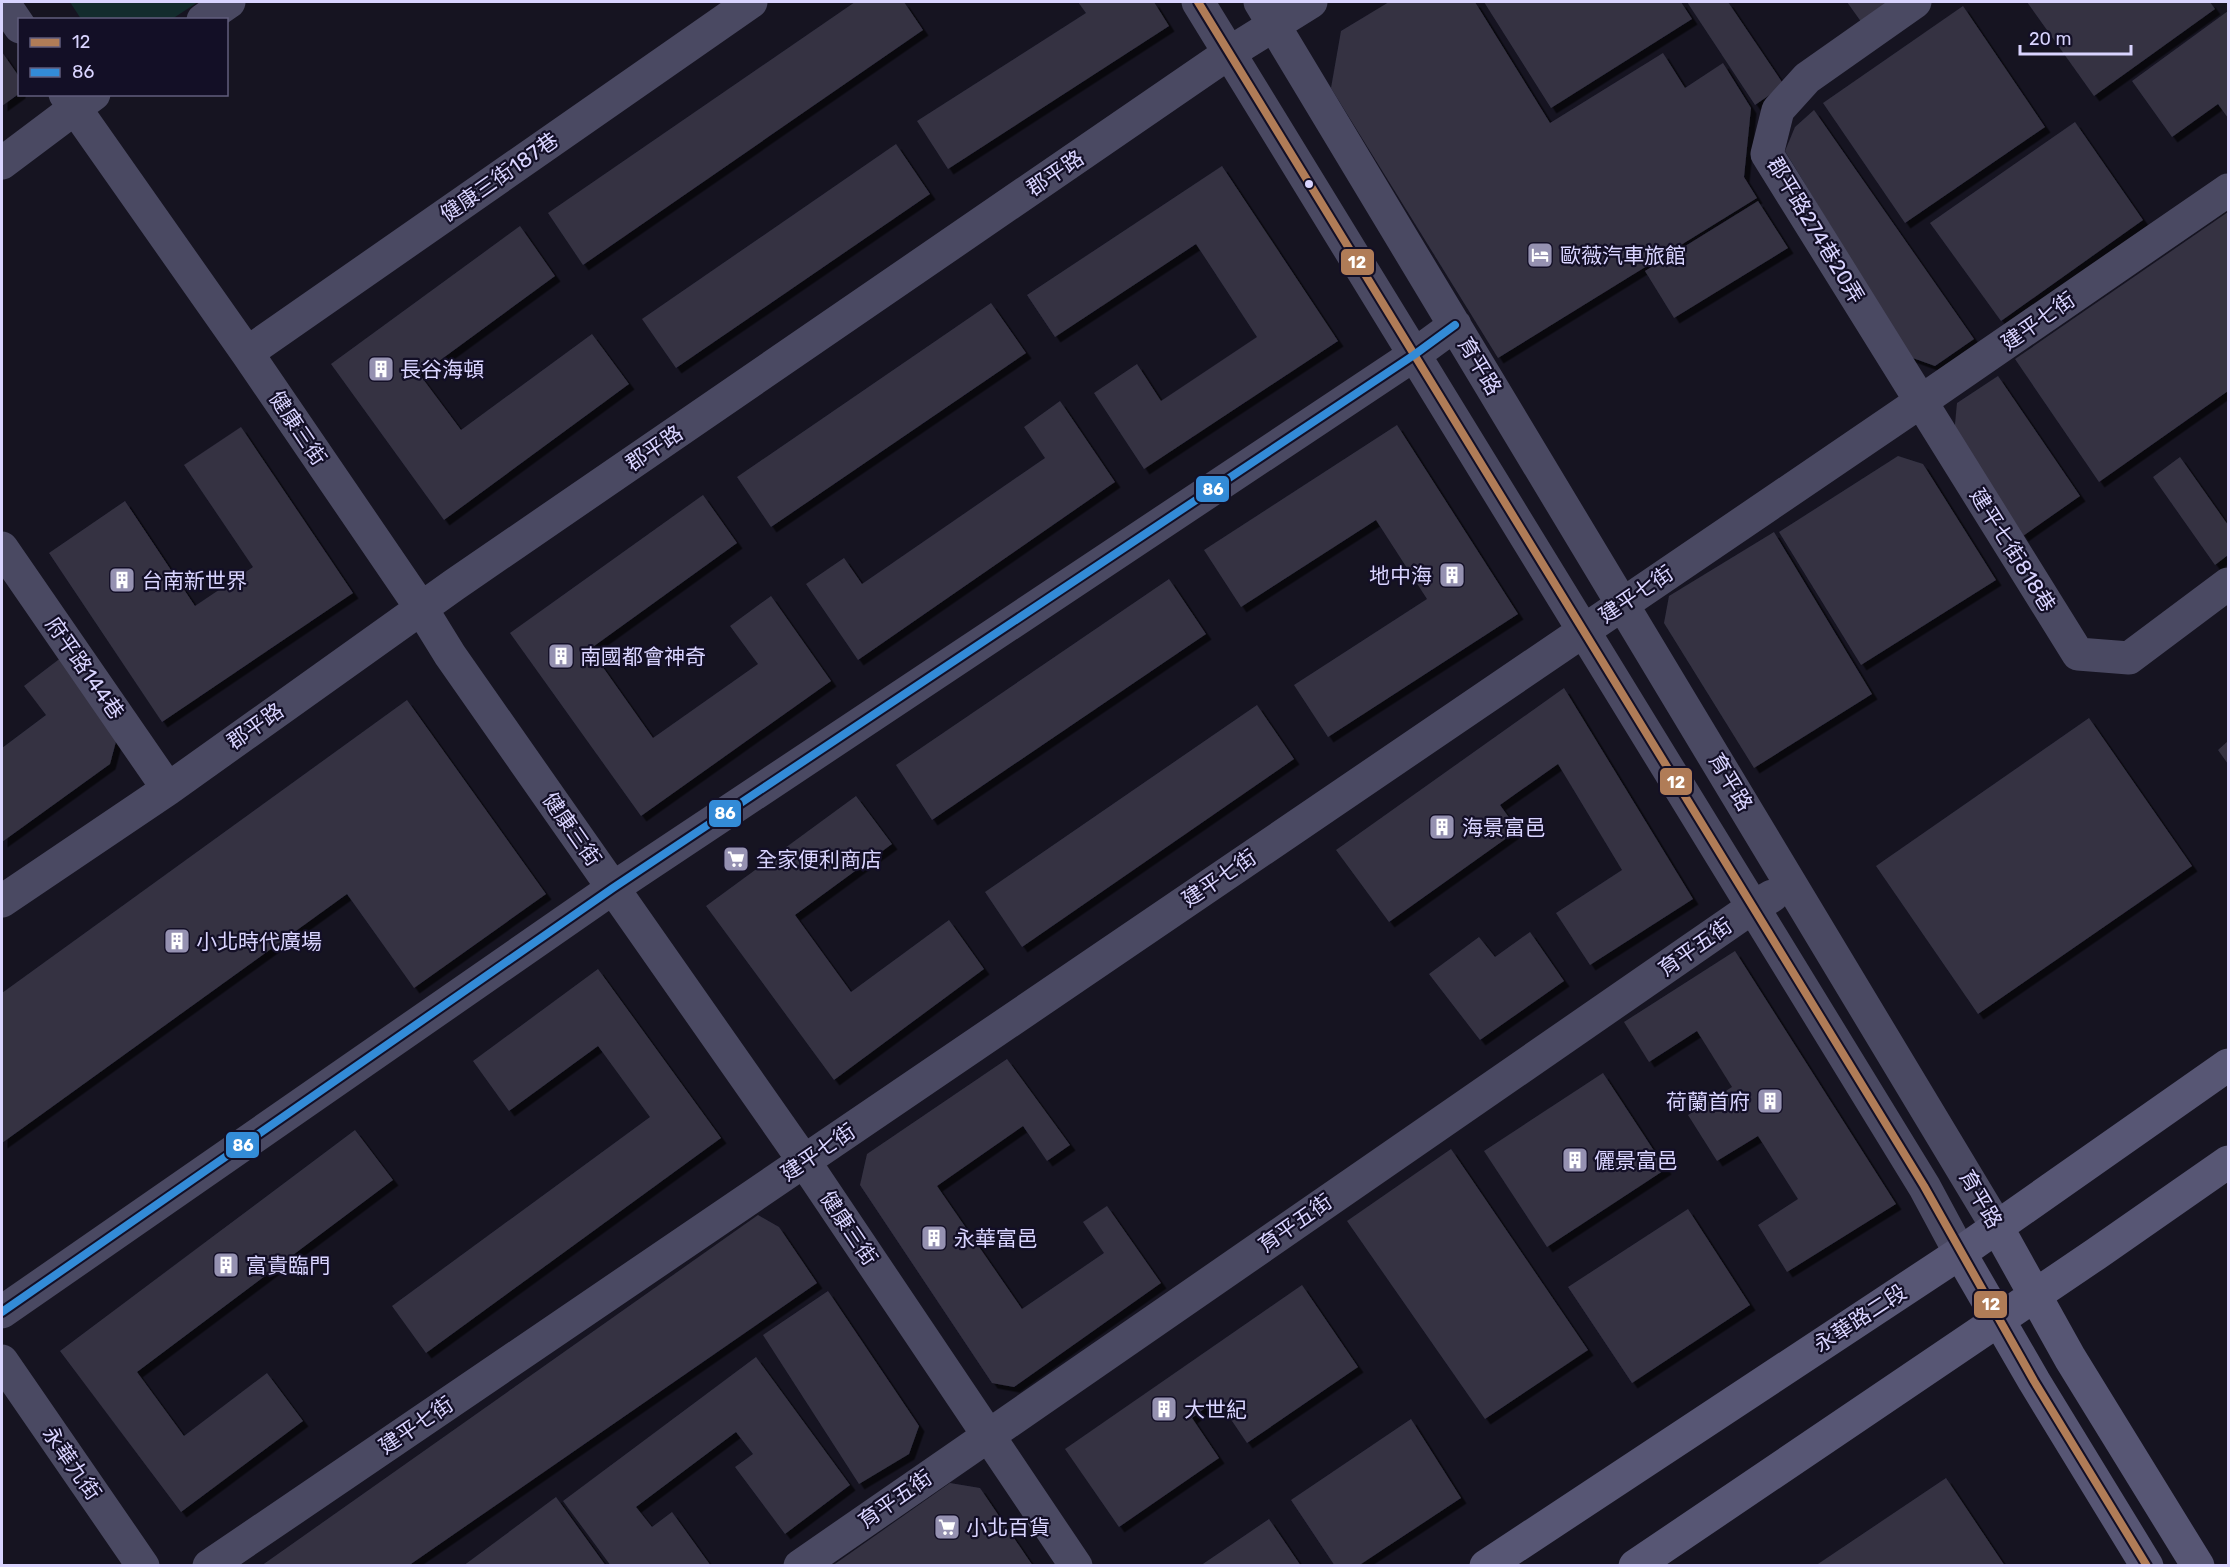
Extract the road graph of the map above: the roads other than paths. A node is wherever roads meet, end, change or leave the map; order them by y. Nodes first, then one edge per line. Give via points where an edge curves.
1 (3, 2) edge
2 (229, 2) edge
3 (751, 2) edge
4 (1198, 2) edge
5 (1311, 2) edge
6 (1915, 2) edge
7 (1268, 14) edge
8 (206, 18) edge
9 (18, 24) edge
10 (1229, 53) junction
11 (78, 99) edge
12 (2, 163) edge
13 (2229, 190) edge
14 (1455, 325) junction
15 (247, 353) junction
16 (1414, 355) junction
17 (1920, 402) junction
18 (2, 548) edge
19 (2229, 584) edge
20 (1623, 603) junction
21 (422, 608) junction
22 (1583, 630) junction
23 (168, 789) junction
24 (1792, 884) junction
25 (613, 888) junction
26 (2, 901) edge
27 (1753, 907) junction
28 (2229, 1065) edge
29 (804, 1161) junction
30 (2229, 1162) edge
31 (1997, 1227) junction
32 (1960, 1253) junction
33 (2036, 1294) junction
34 (2, 1312) edge
35 (1999, 1320) junction
36 (2, 1361) edge
37 (988, 1434) junction
38 (143, 1566) edge
39 (209, 1566) edge
40 (800, 1566) edge
41 (1076, 1566) edge
42 (1486, 1566) edge
43 (1635, 1566) edge
44 (2147, 1566) edge
45 (2198, 1566) edge

1 - 9 street
2 - 8 street
3 - 15 street, 健康三街187巷
4 - 10 street, 育平路
5 - 7 street, 郡平路
6 - 17 street, 郡平路274巷20弄 via 1807,78 1778,110 1767,154
7 - 10 street, 郡平路
7 - 14 street, 育平路
10 - 16 street, 育平路
10 - 21 street, 郡平路
11 - 12 street
11 - 15 street, 健康三街
13 - 17 street, 建平七街
14 - 16 street
14 - 20 street, 育平路
15 - 21 street, 健康三街
16 - 22 street, 育平路
16 - 25 street
17 - 19 street, 建平七街818巷 via 2078,654 2129,658
17 - 20 street, 建平七街
18 - 23 street, 府平路144巷
20 - 22 street, 建平七街
20 - 24 street, 育平路
21 - 23 street, 郡平路
21 - 25 street, 健康三街 via 450,656
22 - 27 street, 育平路
22 - 29 street, 建平七街
23 - 26 street, 郡平路
24 - 27 street, 育平五街
24 - 31 street, 育平路
25 - 29 street, 健康三街
25 - 34 street
27 - 32 street, 育平路 via 1924,1186
27 - 37 street, 育平五街
28 - 31 street, 永華路二段
29 - 37 street, 健康三街
29 - 39 street, 建平七街
30 - 33 street
31 - 32 street, 永華路二段
31 - 33 street, 育平路
32 - 35 street, 育平路
32 - 42 street, 永華路二段
33 - 35 street
33 - 45 street, 育平路 via 2070,1358
35 - 43 street
35 - 44 street, 育平路
36 - 38 street, 永華九街
37 - 40 street, 育平五街
37 - 41 street, 健康三街

